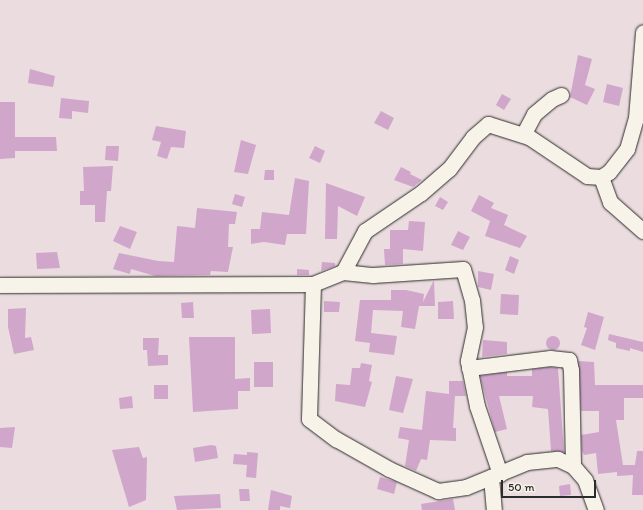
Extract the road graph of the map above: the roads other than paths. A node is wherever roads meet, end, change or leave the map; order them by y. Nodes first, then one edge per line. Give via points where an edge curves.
1 (643, 32) edge
2 (561, 95) dead end
3 (523, 135) junction
4 (601, 177) junction
5 (643, 231) edge
6 (343, 272) junction
7 (313, 284) junction
8 (0, 285) edge
9 (469, 368) junction
10 (573, 466) junction
11 (495, 475) junction
12 (494, 510) edge
13 (596, 510) edge

1 - 4 street via 636,118 627,149 609,172
2 - 3 street via 534,114
3 - 4 street via 587,176
3 - 6 street via 488,124 473,137 449,169 421,193 365,232
4 - 5 street via 610,202
6 - 7 street
6 - 9 street via 373,275 463,269 472,300 475,327 468,361
7 - 8 street
7 - 11 street via 309,419 336,439 390,469 438,491 466,487
9 - 10 street via 550,358 569,360 570,410 575,455
9 - 11 street
10 - 11 street via 558,460 527,462
10 - 13 street via 584,480
11 - 12 street

